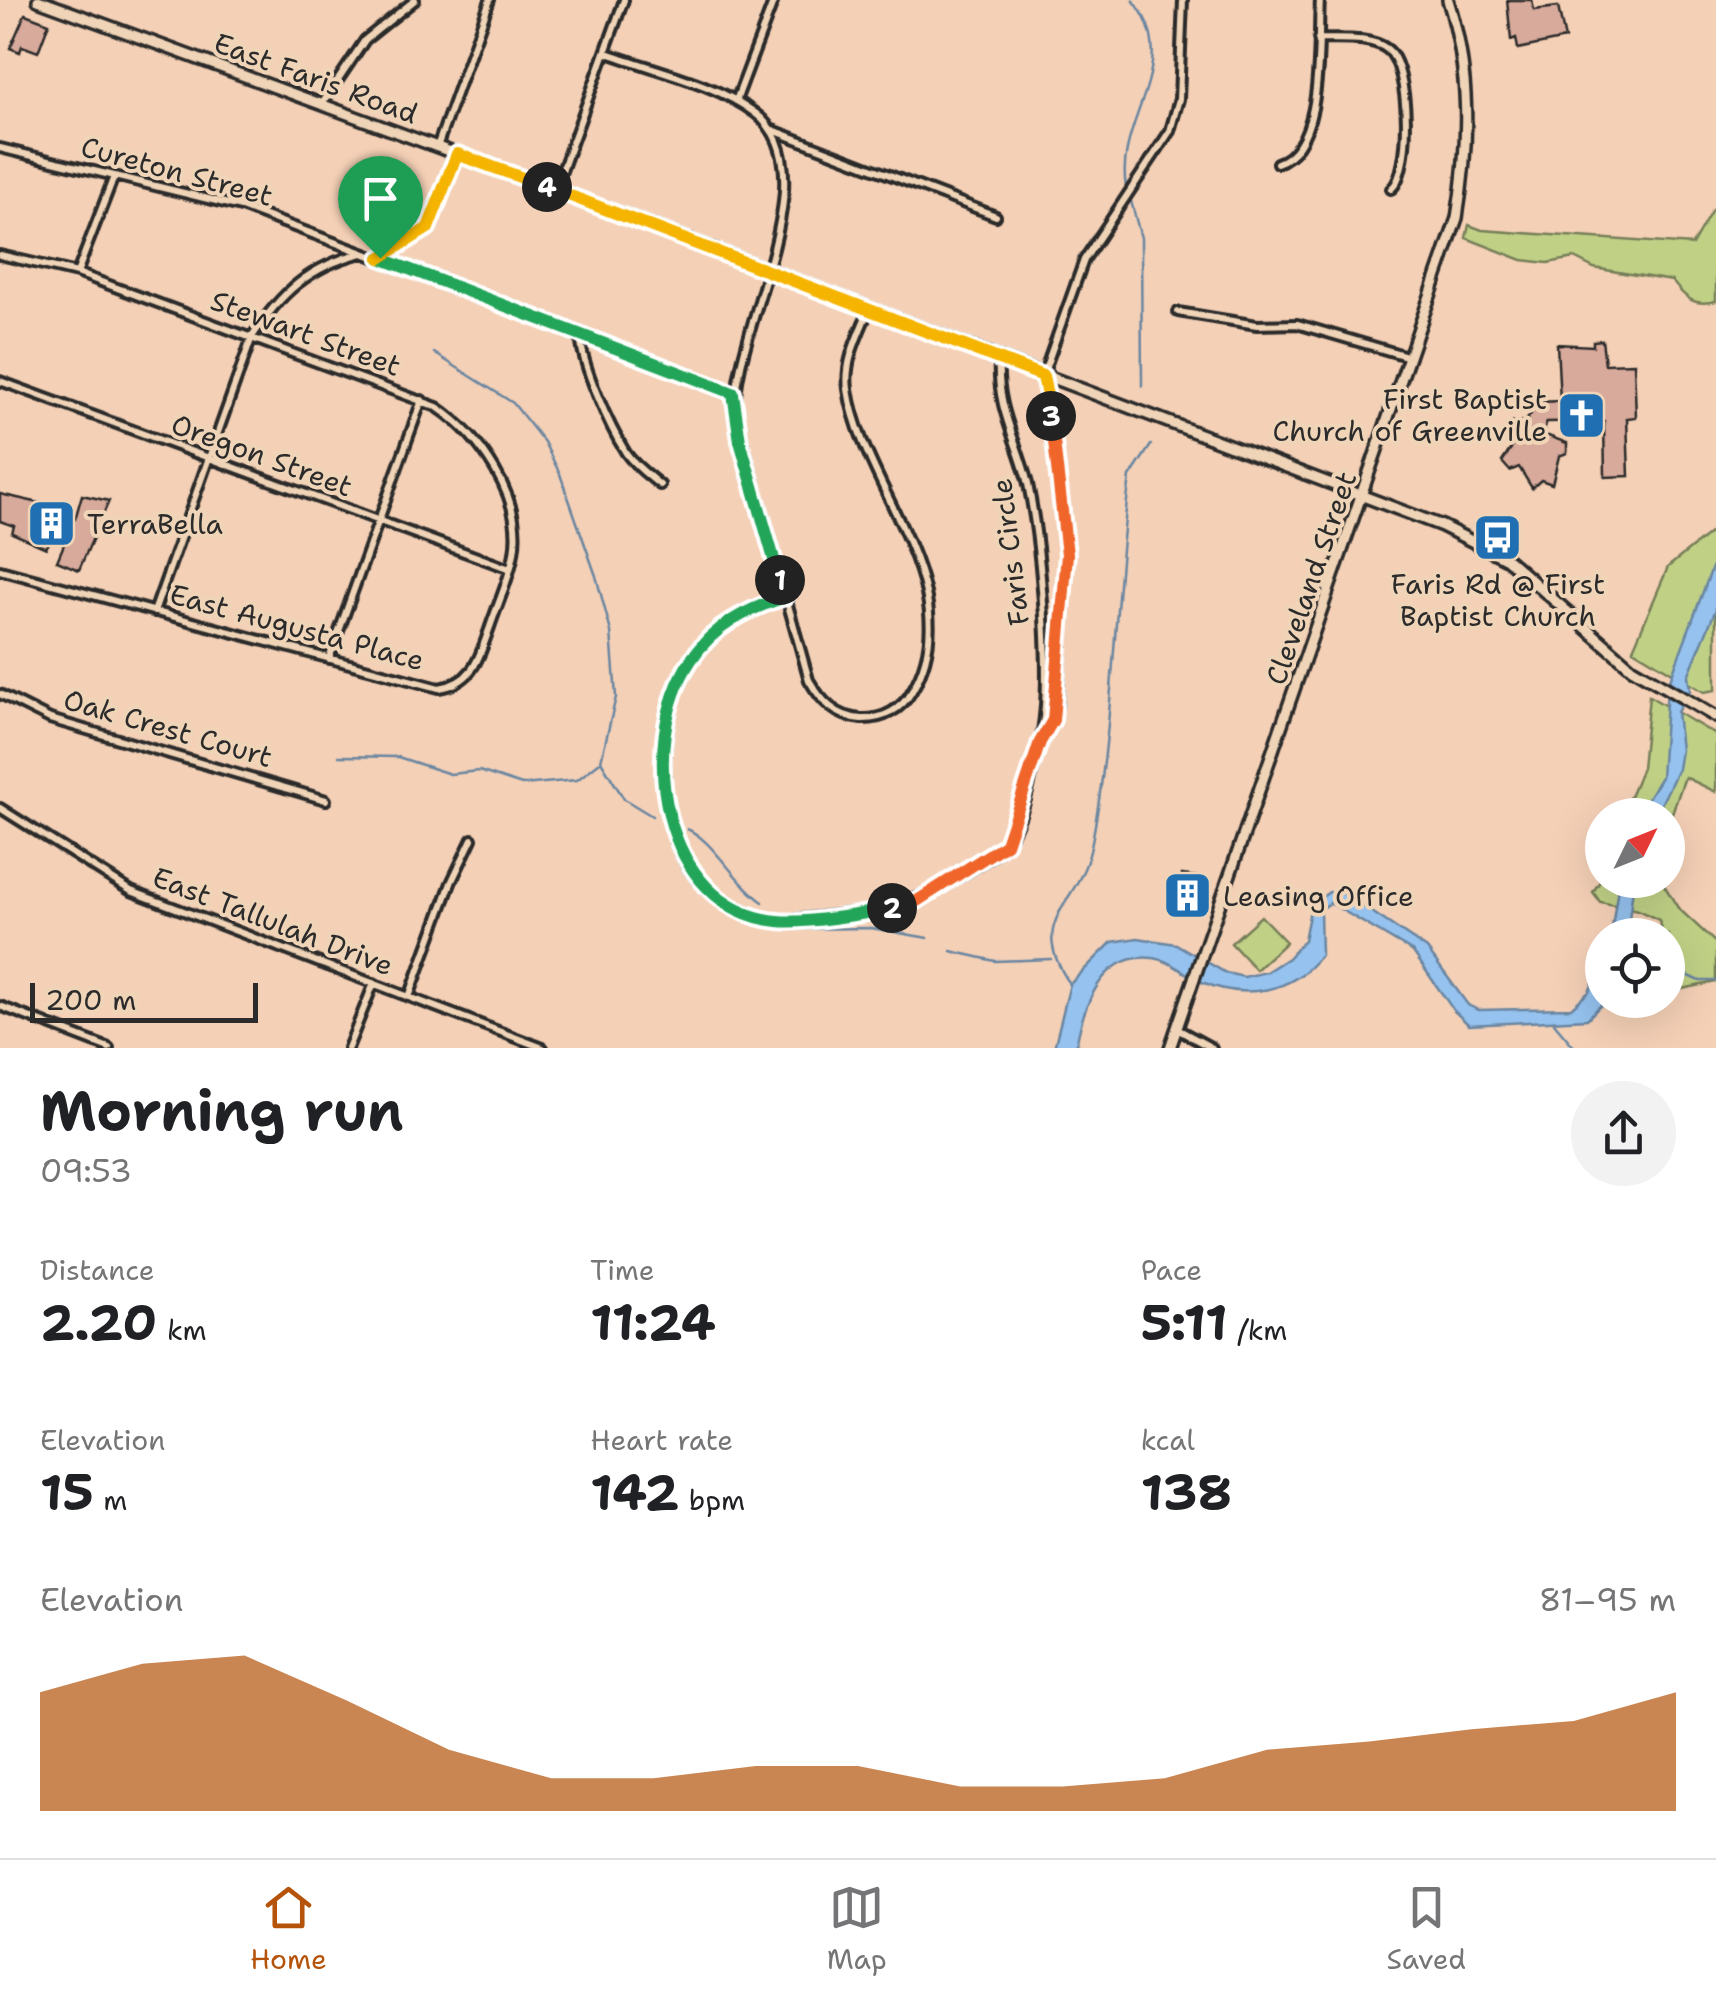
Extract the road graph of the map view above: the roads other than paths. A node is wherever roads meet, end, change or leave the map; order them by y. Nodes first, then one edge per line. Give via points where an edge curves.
1 (38, 0) edge
2 (414, 0) edge
3 (490, 0) edge
4 (624, 0) edge
5 (774, 0) edge
6 (1182, 0) edge
7 (1320, 0) edge
8 (1448, 0) edge
9 (1318, 39) junction
10 (605, 52) junction
11 (736, 101) junction
12 (322, 104) junction
13 (772, 130) junction
14 (437, 147) junction
15 (0, 148) edge
16 (457, 154) junction
17 (1276, 164) dead end
18 (114, 178) junction
19 (555, 190) junction
20 (1390, 190) dead end
21 (996, 216) dead end
22 (363, 252) junction
23 (0, 255) edge
24 (380, 258) junction
25 (769, 272) junction
26 (76, 273) junction
27 (869, 309) junction
28 (1178, 312) dead end
29 (580, 335) junction
30 (252, 337) junction
31 (1411, 357) junction
32 (1000, 360) junction
33 (1043, 376) junction
34 (0, 382) edge
35 (733, 393) junction
36 (422, 400) junction
37 (209, 459) junction
38 (660, 486) dead end
39 (1362, 500) junction
40 (378, 521) junction
41 (510, 568) junction
42 (0, 570) edge
43 (785, 597) junction
44 (154, 612) junction
45 (329, 659) junction
46 (0, 694) edge
47 (1716, 717) edge
48 (1040, 742) junction
49 (326, 800) dead end
50 (0, 808) edge
51 (472, 839) dead end
52 (374, 983) junction
53 (408, 997) junction
54 (0, 1006) edge
55 (1177, 1029) junction
56 (109, 1048) edge
57 (348, 1048) edge
58 (543, 1048) edge
59 (1170, 1048) edge
60 (1212, 1048) edge

1 - 12 main road, East Faris Road
2 - 12 street via 365,40
3 - 14 street
4 - 10 street
5 - 11 street
6 - 33 street via 1179,99 1170,131 1084,260
7 - 9 street
8 - 31 main road, Cleveland Street via 1466,86 1465,170 1449,250
9 - 17 street via 1313,115 1291,154
9 - 20 street via 1370,42 1396,58 1405,122 1402,172
10 - 11 street
10 - 19 street
11 - 13 street
12 - 14 main road, East Faris Road
13 - 21 street
13 - 25 street via 786,180
14 - 16 main road, East Faris Road
15 - 18 street, Cureton Street
16 - 19 main road, East Faris Road
16 - 24 street via 428,228
18 - 22 street, Cureton Street via 222,200
18 - 26 street
19 - 25 main road, East Faris Road
22 - 24 street, Cureton Street
22 - 30 street via 307,273
23 - 26 street, Stewart Street
24 - 29 street, Cureton Street
25 - 27 main road, East Faris Road
25 - 35 street
26 - 30 street, Stewart Street
27 - 32 main road, East Faris Road
27 - 43 street via 851,355 850,396 929,606 928,646 907,700 892,712 859,719 828,706 810,680
28 - 31 street via 1296,324
29 - 35 street, Cureton Street
29 - 38 street via 586,366 626,454
30 - 36 street, Stewart Street
30 - 37 street
31 - 39 main road, Cleveland Street
32 - 33 main road, East Faris Road
32 - 48 street, Faris Circle via 1000,405 1027,482 1037,544 1044,661
33 - 39 main road, East Faris Road
33 - 48 street, Faris Circle via 1067,554 1057,705
34 - 37 street, Oregon Street
35 - 43 street via 740,441
36 - 40 street
36 - 41 street, Stewart Street via 462,427 498,477 516,536
37 - 40 street, Oregon Street
37 - 44 street
39 - 47 main road, East Faris Road via 1442,526 1507,559 1652,682
39 - 55 main road, Cleveland Street
40 - 41 street, Oregon Street
40 - 45 street
41 - 45 street, East Augusta Place via 478,662 461,682 439,688
42 - 44 street, East Augusta Place
43 - 48 street, Faris Circle via 742,613 710,638 689,662 672,708 666,778 672,829 689,870 718,898 777,921 917,901 1006,844
44 - 45 street, East Augusta Place
46 - 49 street, Oak Crest Court via 50,719
50 - 52 street, East Tallulah Drive via 132,890
51 - 53 street
52 - 53 street, East Tallulah Drive
52 - 57 street
53 - 58 street, East Tallulah Drive
54 - 56 street
55 - 59 main road, Cleveland Street
55 - 60 street

